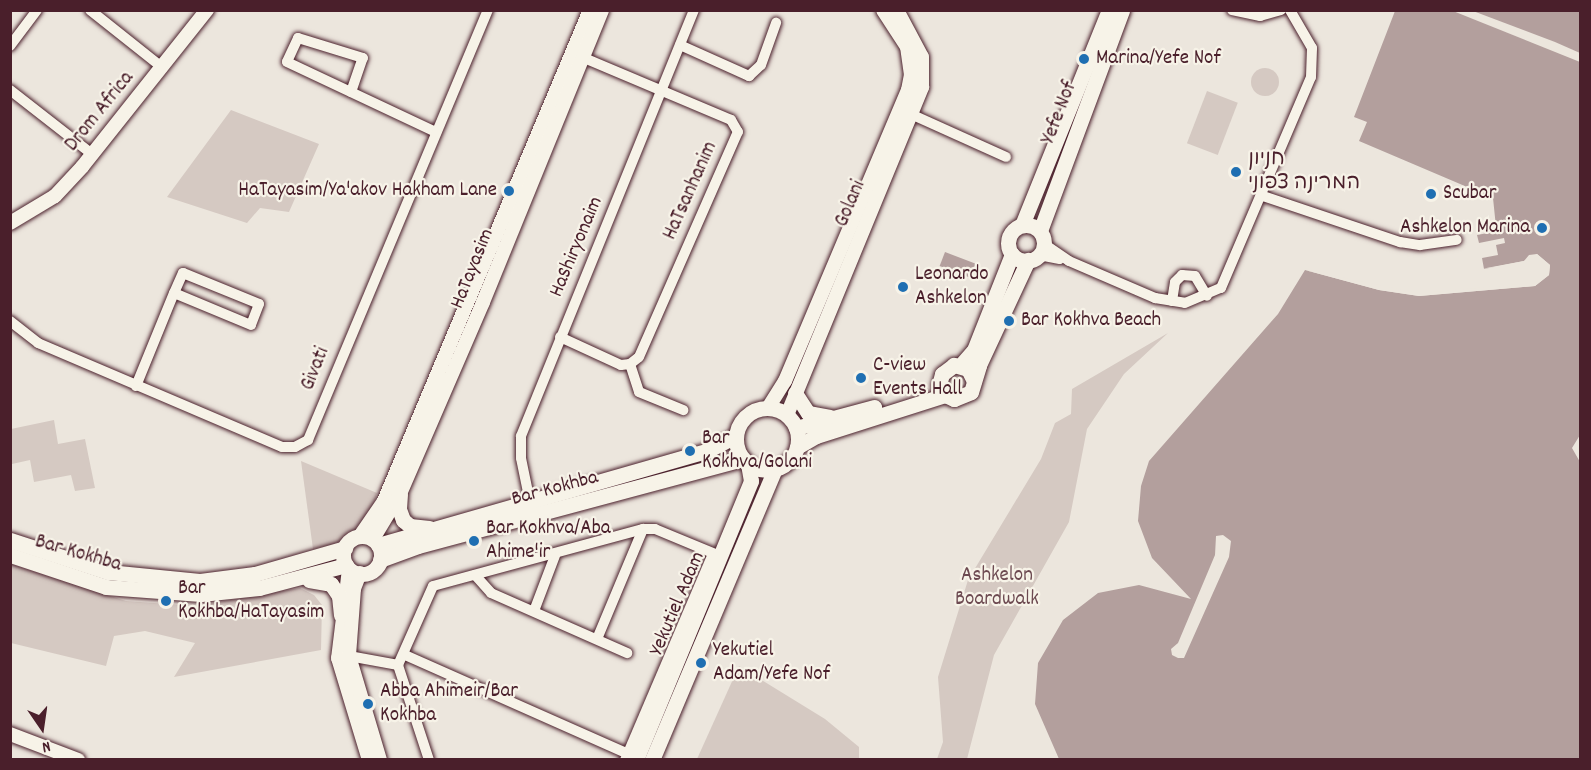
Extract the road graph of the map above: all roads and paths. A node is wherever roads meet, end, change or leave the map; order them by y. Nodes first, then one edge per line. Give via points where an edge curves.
1 (37, 10) edge
2 (90, 10) edge
3 (207, 10) edge
4 (488, 10) edge
5 (590, 10) edge
6 (602, 10) edge
7 (694, 10) edge
8 (883, 10) edge
9 (897, 10) edge
10 (1109, 10) edge
11 (1122, 10) edge
12 (1232, 10) edge
13 (1281, 10) edge
14 (1290, 10) edge
15 (776, 23) dead end
16 (681, 45) junction
17 (10, 46) edge
18 (577, 55) junction
19 (163, 68) junction
20 (10, 90) edge
21 (351, 92) junction
22 (663, 92) junction
23 (914, 115) junction
24 (436, 132) junction
25 (92, 154) junction
26 (1006, 157) dead end
27 (1263, 196) junction
28 (10, 223) edge
29 (1022, 225) junction
30 (1457, 240) dead end
31 (1038, 248) junction
32 (1012, 254) junction
33 (174, 293) junction
34 (1207, 296) junction
35 (1172, 301) junction
36 (10, 321) edge
37 (560, 337) junction
38 (630, 364) junction
39 (960, 366) junction
40 (940, 380) junction
41 (974, 381) junction
42 (136, 386) junction
43 (795, 393) junction
44 (945, 395) junction
45 (768, 408) junction
46 (683, 410) dead end
47 (845, 416) junction
48 (791, 421) junction
49 (735, 436) junction
50 (797, 447) junction
51 (745, 461) junction
52 (775, 469) junction
53 (400, 494) junction
54 (530, 502) junction
55 (447, 526) junction
56 (643, 529) junction
57 (732, 529) junction
58 (10, 540) edge
59 (373, 545) junction
60 (345, 548) junction
61 (556, 552) junction
62 (713, 553) junction
63 (10, 555) edge
64 (352, 569) junction
65 (475, 575) junction
66 (285, 582) junction
67 (534, 611) junction
68 (341, 615) junction
69 (597, 639) junction
70 (627, 653) dead end
71 (405, 655) junction
72 (349, 656) junction
73 (398, 665) junction
74 (10, 734) edge
75 (630, 758) edge
76 (78, 759) edge
77 (369, 759) edge
78 (380, 759) edge
79 (429, 759) edge
80 (652, 759) edge

1 - 17 street
2 - 19 street
3 - 19 street, Drom Africa
4 - 24 street, Givati
5 - 18 street, HaTayasim
6 - 18 street, HaTayasim
7 - 16 street, HaShiryonaim
8 - 45 street, Golani via 907,47 911,75 908,90 785,381
9 - 23 street, Golani via 922,57 922,87
10 - 29 main road, Yefe Nof
11 - 31 main road, Yefe Nof
12 - 13 street via 1260,16
14 - 27 street via 1309,39 1314,65
15 - 16 street via 761,65 749,76
16 - 22 street, HaShiryonaim
18 - 22 street, HaTsanhanim
18 - 53 street, HaTayasim
18 - 59 street, HaTayasim via 384,501
19 - 25 street, Drom Africa
20 - 25 street
21 - 21 street via 363,58 298,38 286,62
21 - 24 street
22 - 37 street, HaShiryonaim
22 - 38 street, HaTsanhanim via 731,120 738,132 639,357
23 - 26 street
23 - 43 street, Golani
24 - 42 street, Givati via 308,440 295,447 282,447
25 - 28 street, Drom Africa via 54,196
27 - 30 street via 1400,242 1420,245
27 - 34 street via 1231,272 1221,288
29 - 31 main road
29 - 32 main road, Yefe Nof via 1010,237
31 - 32 main road
31 - 35 street via 1155,298
31 - 41 main road, Yefe Nof
32 - 39 main road via 977,345
33 - 33 street via 251,325 259,304 183,273
33 - 42 street
34 - 35 street via 1185,303
34 - 35 street via 1196,276 1182,275 1175,282
36 - 42 street, Givati via 38,343
37 - 38 street via 621,365
37 - 54 street, HaShiryonaim via 521,436
38 - 46 street via 639,392
39 - 40 main road via 949,367
39 - 41 main road via 971,372
40 - 44 main road
40 - 47 main road via 918,394
41 - 44 main road via 971,392 963,398
43 - 47 main road via 812,416
43 - 48 street, Golani
44 - 50 main road via 816,436
45 - 48 main road
45 - 49 main road via 746,415
47 - 48 main road
48 - 50 main road
49 - 51 main road
49 - 54 main road, Bar Kokhba via 708,450
50 - 52 main road via 791,459
51 - 52 main road via 762,470
51 - 57 main road, Yekutiel Adam via 751,481
51 - 59 main road, Bar Kokhba via 418,546
52 - 80 main road, Yekutiel Adam
53 - 55 main road via 400,515 410,526
53 - 59 street, HaTayasim
54 - 55 main road, Bar Kokhba
55 - 59 main road, Bar Kokhba
56 - 61 street
56 - 62 street via 655,529
56 - 69 street
57 - 62 street
57 - 75 main road, Yekutiel Adam
58 - 60 main road, Bar Kokhba via 108,572 200,581 255,574
59 - 60 main road
59 - 64 main road, Bar Kokhba via 374,569
60 - 64 main road
61 - 65 street
61 - 67 street
62 - 75 street
63 - 66 main road, Bar Kokhba via 64,575 145,592 201,594
64 - 66 main road, Bar Kokhba
64 - 68 street
64 - 72 street
65 - 67 street via 484,588
65 - 71 street via 433,586
66 - 68 main road via 313,580 330,584 339,597
67 - 69 street
68 - 77 street via 338,658
69 - 70 street
71 - 73 street
71 - 75 street
72 - 73 street
72 - 78 street
73 - 79 street
74 - 76 street

